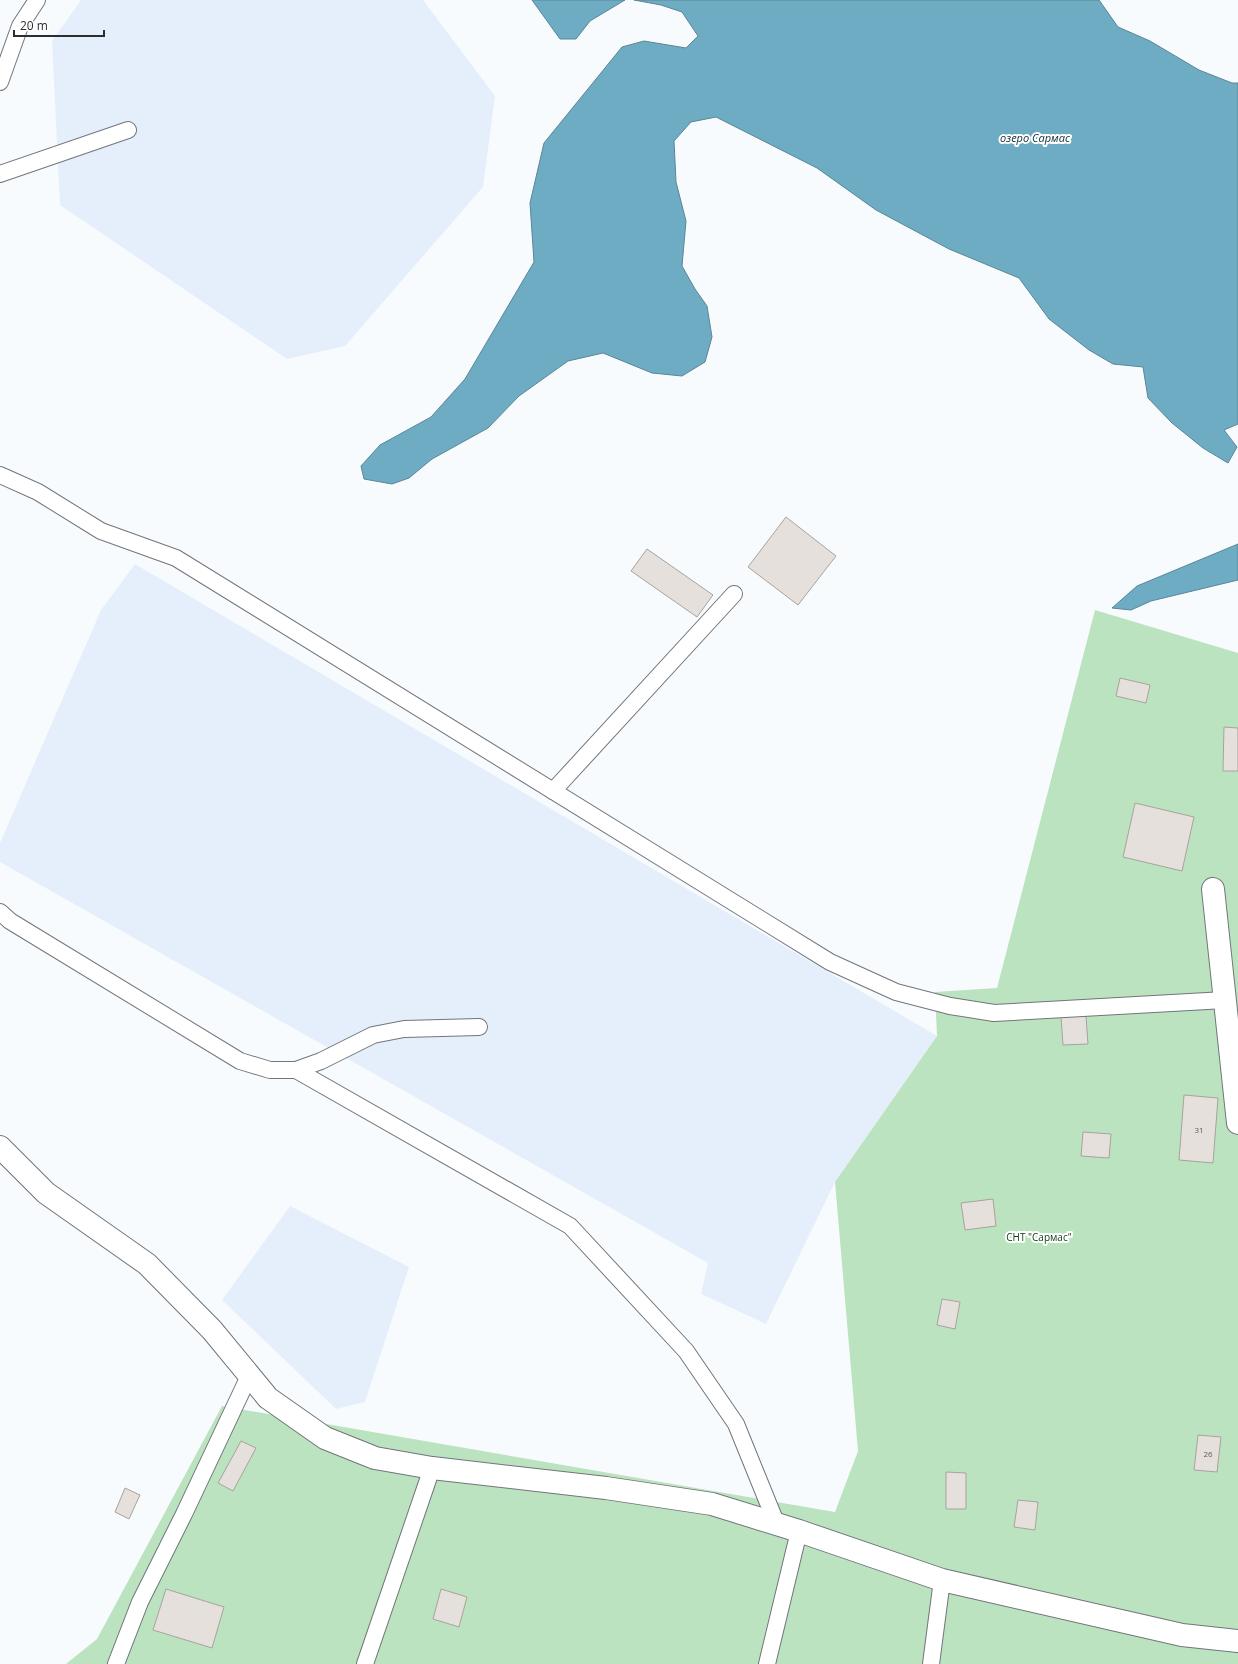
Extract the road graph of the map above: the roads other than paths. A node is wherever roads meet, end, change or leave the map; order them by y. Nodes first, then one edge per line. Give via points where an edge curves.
1 (37, 0) edge
2 (0, 82) edge
3 (128, 130) dead end
4 (0, 174) edge
5 (0, 475) edge
6 (734, 594) dead end
7 (553, 791) junction
8 (1213, 889) dead end
9 (0, 912) edge
10 (1225, 1000) junction
11 (480, 1027) dead end
12 (296, 1070) junction
13 (1238, 1123) edge
14 (0, 1147) edge
15 (250, 1376) junction
16 (432, 1468) junction
17 (777, 1525) junction
18 (798, 1531) junction
19 (942, 1580) junction
20 (1238, 1641) edge
21 (116, 1664) edge
22 (365, 1664) edge
23 (767, 1664) edge
24 (931, 1664) edge

1 - 2 lane via 20,26
3 - 4 lane
5 - 7 lane via 38,492 101,531 176,558
6 - 7 lane
7 - 10 lane via 830,962 896,992 950,1006 994,1013
8 - 10 street
9 - 12 lane via 10,921 240,1061 270,1070
10 - 13 street
11 - 12 lane via 404,1029 373,1035 321,1062
12 - 17 lane via 570,1226 686,1351 736,1424
14 - 15 street via 46,1193 147,1264 212,1330
15 - 16 street via 268,1398 325,1438 375,1458
15 - 21 lane via 140,1602
16 - 17 street via 606,1488 712,1504
16 - 22 lane
17 - 18 street
18 - 19 street
18 - 23 lane
19 - 20 street via 1182,1635
19 - 24 lane

